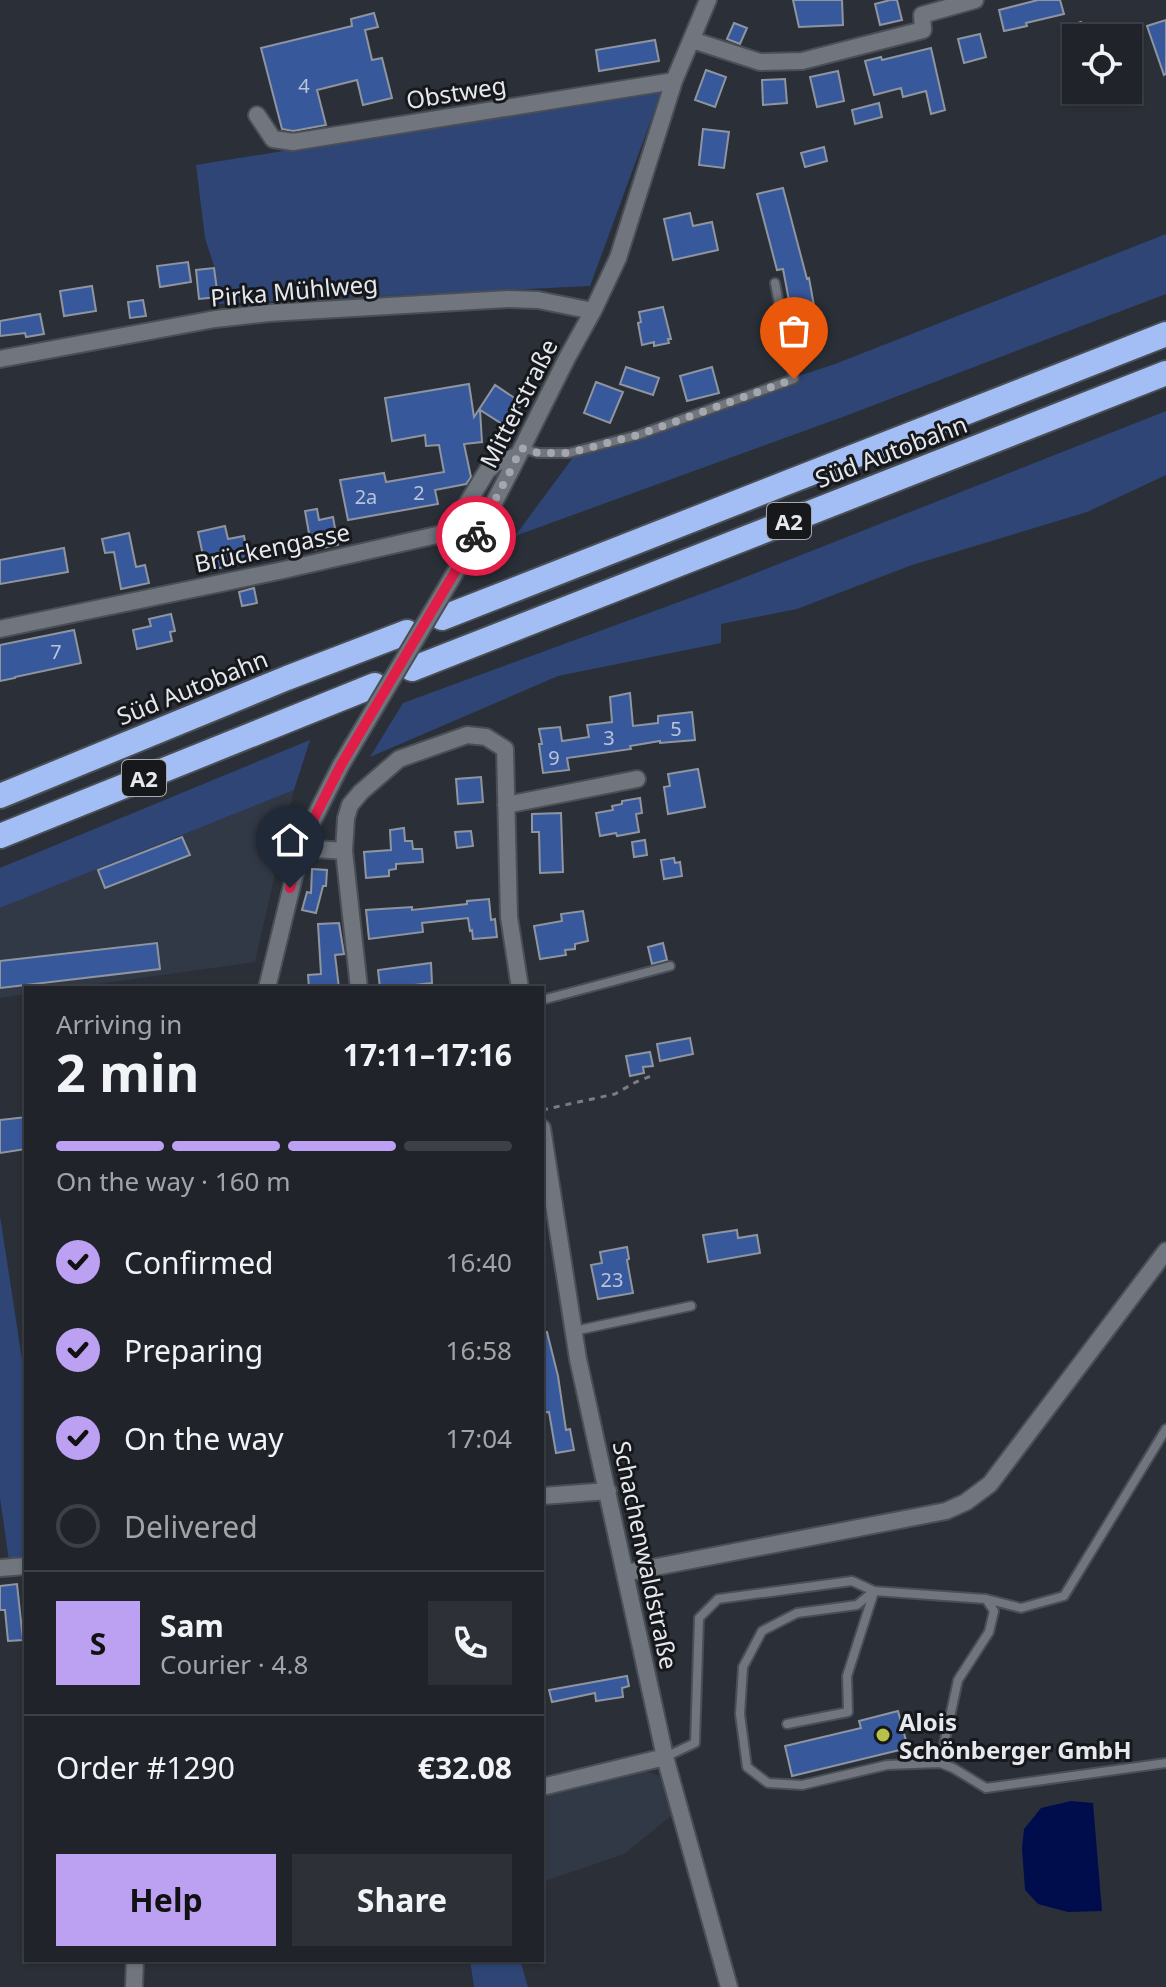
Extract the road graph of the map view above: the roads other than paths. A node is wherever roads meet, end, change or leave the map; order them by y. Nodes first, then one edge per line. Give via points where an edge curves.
1 (708, 0) edge
2 (975, 0) edge
3 (920, 8) edge
4 (692, 40) junction
5 (674, 81) junction
6 (257, 115) dead end
7 (775, 283) dead end
8 (593, 311) junction
9 (1166, 334) edge
10 (0, 359) edge
11 (1166, 373) edge
12 (519, 452) junction
13 (442, 618) dead end
14 (0, 629) edge
15 (407, 632) dead end
16 (412, 669) dead end
17 (375, 685) dead end
18 (637, 779) dead end
19 (0, 796) edge
20 (506, 805) junction
21 (0, 836) edge
22 (303, 840) junction
23 (344, 851) junction
24 (670, 966) dead end
25 (267, 986) edge
26 (359, 986) edge
27 (520, 986) edge
28 (544, 999) edge
29 (544, 1141) edge
30 (1166, 1251) edge
31 (691, 1306) dead end
32 (574, 1331) junction
33 (1166, 1429) edge
34 (608, 1491) junction
35 (544, 1496) edge
36 (24, 1566) edge
37 (0, 1568) edge
38 (625, 1573) junction
39 (874, 1591) junction
40 (986, 1599) junction
41 (787, 1724) dead end
42 (665, 1757) junction
43 (940, 1763) junction
44 (1166, 1763) edge
45 (544, 1787) edge
46 (135, 1962) edge
47 (134, 1987) edge
48 (729, 1987) edge

1 - 4 street, Mitterstraße
2 - 3 street
3 - 4 street via 923,30 802,61 760,62
4 - 5 street, Mitterstraße
5 - 6 street, Obstweg via 293,142 273,139
5 - 8 street, Mitterstraße via 618,258
7 - 12 lane via 794,379 638,435 569,453
8 - 10 street, Pirka Mühlweg via 508,299 269,313
8 - 12 street, Mitterstraße
9 - 13 highway, Süd Autobahn / A2
11 - 16 highway, Süd Autobahn / A2
12 - 14 street, Brückengasse via 487,471 450,532
12 - 22 street, Mitterstraße, bridge
15 - 19 highway, Süd Autobahn / A2
17 - 21 highway, A2
18 - 20 street
20 - 23 street via 505,749 486,737 467,735 399,759 361,792 346,818
20 - 27 street via 509,917
22 - 23 street via 316,849
22 - 25 street, Mitterstraße
23 - 26 street
24 - 28 lane
29 - 32 street, Schachenwaldstraße
30 - 38 street via 990,1484 966,1502 946,1511
31 - 32 lane
32 - 34 street, Schachenwaldstraße
33 - 40 lane via 1064,1596 1021,1608
34 - 35 street
34 - 38 street, Schachenwaldstraße
36 - 37 street
38 - 42 street, Schachenwaldstraße
39 - 40 lane
39 - 41 lane via 847,1676 848,1712
39 - 42 lane via 852,1581 718,1599 699,1618 695,1743
39 - 43 lane via 857,1605 797,1613 762,1631 743,1667 740,1714 747,1767 768,1783 802,1785 887,1765
40 - 43 lane via 994,1611 989,1632 958,1680
42 - 45 street
42 - 48 street, Schachenwaldstraße
43 - 44 lane via 986,1788
46 - 47 street

